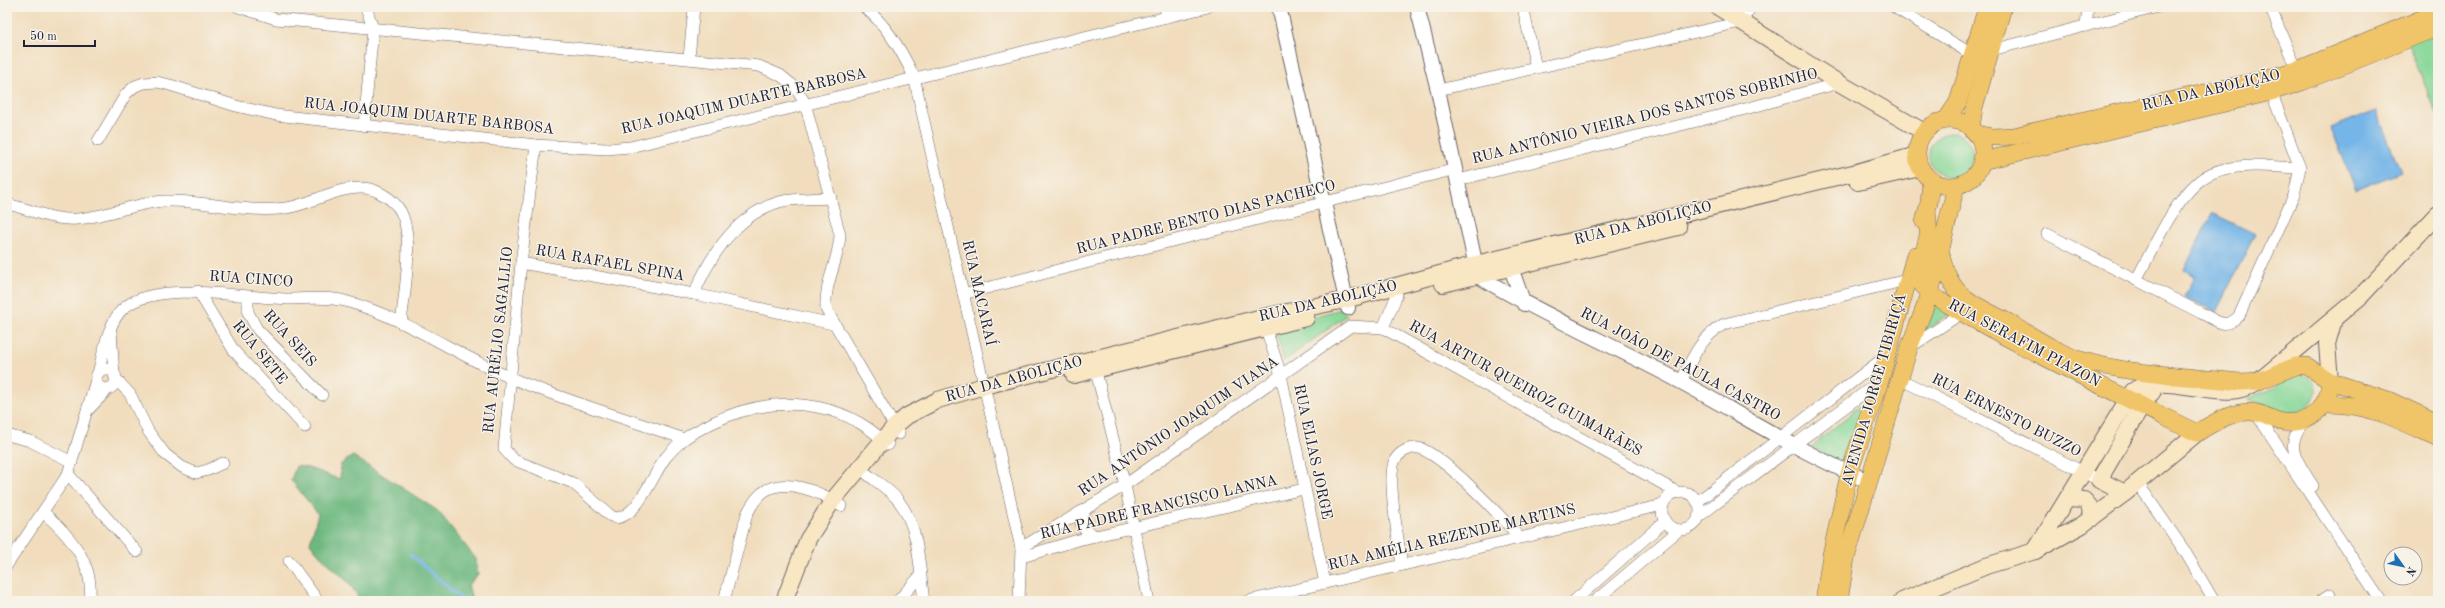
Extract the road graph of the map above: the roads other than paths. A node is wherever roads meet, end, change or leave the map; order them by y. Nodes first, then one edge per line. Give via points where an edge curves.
1 (238, 7) edge
2 (366, 7) edge
3 (694, 7) edge
4 (864, 7) edge
5 (1208, 7) edge
6 (1279, 7) edge
7 (1417, 7) edge
8 (1523, 7) edge
9 (1718, 7) edge
10 (1751, 7) edge
11 (1894, 7) edge
12 (1987, 7) edge
13 (2003, 7) edge
14 (2088, 7) edge
15 (2158, 7) edge
16 (2270, 7) edge
17 (1166, 12) edge
18 (2438, 12) edge
19 (1741, 22) junction
20 (2086, 26) junction
21 (2438, 27) edge
22 (373, 29) junction
23 (1991, 51) junction
24 (1973, 55) junction
25 (689, 58) junction
26 (1536, 68) junction
27 (2300, 76) junction
28 (914, 77) junction
29 (1839, 83) junction
30 (2269, 86) junction
31 (1438, 90) junction
32 (805, 103) junction
33 (1946, 120) junction
34 (364, 126) junction
35 (1974, 131) junction
36 (1924, 132) junction
37 (98, 141) dead end
38 (536, 145) junction
39 (1982, 161) junction
40 (1923, 168) junction
41 (2300, 168) junction
42 (1457, 175) junction
43 (1956, 186) junction
44 (831, 198) junction
45 (8, 204) edge
46 (1323, 204) junction
47 (1927, 211) junction
48 (2438, 214) edge
49 (2047, 234) dead end
50 (1940, 246) junction
51 (1509, 262) junction
52 (521, 263) junction
53 (1477, 270) junction
54 (1907, 280) junction
55 (2136, 280) junction
56 (198, 291) junction
57 (694, 294) junction
58 (963, 294) junction
59 (1930, 294) junction
60 (1397, 295) junction
61 (248, 296) junction
62 (1346, 304) junction
63 (1524, 304) junction
64 (1962, 313) junction
65 (2334, 319) junction
66 (401, 323) junction
67 (833, 324) junction
68 (1352, 326) joint
69 (1383, 328) junction
70 (1266, 329) junction
71 (111, 331) junction
72 (1909, 348) junction
73 (1886, 356) junction
74 (1094, 365) junction
75 (1281, 375) junction
76 (97, 377) junction
77 (511, 378) junction
78 (1900, 379) junction
79 (1880, 381) junction
80 (2259, 381) junction
81 (2330, 381) junction
82 (112, 382) junction
83 (1682, 382) junction
84 (985, 390) junction
85 (322, 395) dead end
86 (2135, 402) junction
87 (2324, 404) junction
88 (87, 411) junction
89 (2255, 412) junction
90 (2306, 419) junction
91 (2438, 423) edge
92 (305, 427) dead end
93 (2197, 433) junction
94 (7, 435) edge
95 (891, 437) junction
96 (1782, 438) junction
97 (2438, 438) edge
98 (684, 439) junction
99 (1795, 445) junction
100 (72, 462) junction
101 (223, 463) dead end
102 (2084, 473) junction
103 (68, 474) junction
104 (867, 474) junction
105 (1849, 474) junction
106 (2098, 480) junction
107 (1868, 481) junction
108 (2137, 482) junction
109 (1124, 485) junction
110 (1304, 489) junction
111 (1679, 493) junction
112 (2125, 493) junction
113 (1697, 502) junction
114 (837, 503) junction
115 (2064, 504) junction
116 (1663, 505) junction
117 (1085, 509) junction
118 (43, 512) junction
119 (1698, 517) junction
120 (1665, 521) junction
121 (2087, 522) junction
122 (1133, 528) junction
123 (1679, 530) junction
124 (1096, 536) junction
125 (1519, 537) junction
126 (137, 552) dead end
127 (2035, 552) junction
128 (1021, 553) junction
129 (289, 561) dead end
130 (7, 565) edge
131 (1402, 565) junction
132 (920, 576) junction
133 (1325, 583) junction
134 (90, 595) dead end
135 (318, 601) edge
136 (724, 601) edge
137 (784, 601) edge
138 (898, 601) edge
139 (924, 601) edge
140 (1019, 601) edge
141 (1149, 601) edge
142 (1247, 601) edge
143 (1574, 601) edge
144 (1595, 601) edge
145 (1824, 601) edge
146 (1839, 601) edge
147 (1902, 601) edge
148 (2214, 601) edge
149 (2381, 601) edge
150 (2387, 601) edge

1 - 22 street via 276,19
2 - 22 street
3 - 25 street
4 - 28 street, RUA MACARAÍ via 902,51
5 - 17 street, RUA JOAQUIM DUARTE BARBOSA
6 - 46 street
7 - 31 street
8 - 26 street
9 - 19 main road
10 - 19 street
11 - 24 street
12 - 24 main road
13 - 23 main road
14 - 20 street
15 - 20 street
16 - 27 street
17 - 28 street, RUA JOAQUIM DUARTE BARBOSA
18 - 27 main road, RUA DA ABOLIÇÃO
19 - 26 street
19 - 29 main road
20 - 23 street
21 - 27 main road, RUA DA ABOLIÇÃO
22 - 25 street
22 - 34 street
23 - 24 street
23 - 35 main road via 1974,108
24 - 33 main road via 1958,102
25 - 32 street via 759,66 780,75 795,87
26 - 31 street
27 - 30 main road, RUA DA ABOLIÇÃO
28 - 32 street, RUA JOAQUIM DUARTE BARBOSA
28 - 58 street, RUA MACARAÍ
29 - 36 main road
29 - 42 street, RUA ANTÔNIO VIEIRA DOS SANTOS SOBRINHO via 1738,111
30 - 35 main road, RUA DA ABOLIÇÃO via 2014,136 1993,137
30 - 39 main road, RUA DA ABOLIÇÃO
30 - 41 street
31 - 42 street
32 - 38 street, RUA JOAQUIM DUARTE BARBOSA via 630,147 606,149
32 - 44 street
33 - 35 main road via 1957,121
33 - 36 main road
34 - 37 street, RUA JOAQUIM DUARTE BARBOSA via 276,115 156,82 134,86 126,94
34 - 38 street, RUA JOAQUIM DUARTE BARBOSA
35 - 39 main road via 1982,149
36 - 40 main road via 1918,144
38 - 52 street, RUA AURÉLIO SAGALLIO
39 - 43 main road via 1973,176
40 - 43 main road via 1947,186
40 - 47 main road, AVENIDA JORGE TIBIRIÇÁ
40 - 51 main road, RUA DA ABOLIÇÃO via 1857,172
41 - 55 street via 2231,168 2212,173 2197,182 2182,198
41 - 55 street via 2294,195 2239,316 2232,324 2222,323
42 - 46 street, RUA PADRE BENTO DIAS PACHECO
42 - 53 street
43 - 50 main road, AVENIDA JORGE TIBIRIÇÁ
44 - 57 street via 793,199 778,203 746,220 730,233 714,253
44 - 67 street via 840,235 838,254 825,296 826,309
45 - 66 street via 51,217 78,219 148,202 166,201 253,210 305,204 349,188 372,190 397,206 403,218 408,241
46 - 58 street, RUA PADRE BENTO DIAS PACHECO
46 - 62 street
47 - 54 main road, AVENIDA JORGE TIBIRIÇÁ
47 - 59 main road, RUA SERAFIM PIAZON via 1928,236 1920,283
48 - 65 main road via 2361,296
49 - 55 street
50 - 59 main road, AVENIDA JORGE TIBIRIÇÁ
50 - 80 main road via 1943,268 1949,281 1970,302 2079,359 2114,367 2240,382
51 - 53 main road, RUA DA ABOLIÇÃO
51 - 63 street
52 - 57 street, RUA RAFAEL SPINA
52 - 77 street, RUA AURÉLIO SAGALLIO
53 - 60 main road, RUA DA ABOLIÇÃO
53 - 62 main road, RUA DA ABOLIÇÃO
53 - 63 street, RUA JOÃO DE PAULA CASTRO
54 - 73 main road, AVENIDA JORGE TIBIRIÇÁ
54 - 83 street via 1724,324 1704,338
56 - 61 street, RUA CINCO
56 - 71 street, RUA CINCO via 175,292 133,301 115,317
56 - 92 street, RUA SETE via 234,351
57 - 67 street, RUA RAFAEL SPINA
58 - 84 street, RUA MACARAÍ
59 - 64 main road, RUA SERAFIM PIAZON
59 - 72 main road, AVENIDA JORGE TIBIRIÇÁ
60 - 62 main road, RUA DA ABOLIÇÃO
60 - 69 street
61 - 66 street, RUA CINCO via 333,298 353,303
61 - 85 street, RUA SEIS via 248,312 256,329
62 - 70 main road, RUA DA ABOLIÇÃO
62 - 74 main road, RUA DA ABOLIÇÃO via 1263,317
63 - 83 street, RUA JOÃO DE PAULA CASTRO
64 - 72 street
64 - 86 main road, RUA SERAFIM PIAZON
65 - 80 main road
65 - 81 main road via 2327,344
66 - 77 street, RUA CINCO
67 - 95 street
68 - 69 street, RUA ARTUR QUEIROZ GUIMARÃES
68 - 75 street, RUA ANTÔNIO JOAQUIM VIANA
69 - 111 street, RUA ARTUR QUEIROZ GUIMARÃES
70 - 74 main road, RUA DA ABOLIÇÃO
70 - 75 street, RUA ELIAS JORGE
71 - 76 street, RUA CINCO
71 - 82 street, RUA CINCO
72 - 78 main road, AVENIDA JORGE TIBIRIÇÁ
73 - 79 main road, AVENIDA JORGE TIBIRIÇÁ
73 - 96 street
74 - 84 main road, RUA DA ABOLIÇÃO
74 - 109 street
75 - 109 street, RUA ANTÔNIO JOAQUIM VIANA
75 - 110 street, RUA ELIAS JORGE
76 - 82 street via 99,386
76 - 82 street via 106,370
76 - 88 street, RUA CINCO
77 - 98 street, RUA CINCO
77 - 98 street, RUA AURÉLIO SAGALLIO via 504,449 514,460 568,481 616,518 623,517 635,508 666,457
78 - 102 street, RUA ERNESTO BUZZO
78 - 107 main road, AVENIDA JORGE TIBIRIÇÁ
79 - 99 street
79 - 105 main road, AVENIDA JORGE TIBIRIÇÁ
80 - 81 main road via 2296,366 2308,366
80 - 86 main road via 2245,389 2228,391 2158,384 2139,386
81 - 87 main road via 2330,389
81 - 91 main road via 2388,400
82 - 88 street
82 - 101 street via 138,410 165,454 182,467 196,473
83 - 96 street, RUA JOÃO DE PAULA CASTRO
84 - 95 main road, RUA DA ABOLIÇÃO via 938,400 907,416
84 - 128 street, RUA MACARAÍ
86 - 93 main road, RUA SERAFIM PIAZON
86 - 102 main road
86 - 106 main road
87 - 90 main road
87 - 97 main road via 2354,405 2373,409
88 - 100 street, RUA CINCO
89 - 90 main road via 2282,422 2293,423
89 - 93 main road via 2232,414
89 - 149 street
90 - 150 street via 2296,431 2293,440 2294,452 2312,485
93 - 108 main road
94 - 100 street via 30,441
95 - 98 street via 843,413 791,404 758,407 728,415
95 - 104 main road, RUA DA ABOLIÇÃO
95 - 114 main road, RUA DA ABOLIÇÃO
96 - 99 street, RUA JOÃO DE PAULA CASTRO
96 - 113 street
99 - 105 street, RUA JOÃO DE PAULA CASTRO
99 - 119 street
100 - 103 street, RUA CINCO
102 - 106 street, RUA ERNESTO BUZZO
102 - 115 main road
103 - 118 street, RUA CINCO
103 - 126 street
104 - 114 main road, RUA DA ABOLIÇÃO
104 - 132 street via 897,499 908,515 915,532
105 - 107 street, RUA JOÃO DE PAULA CASTRO
105 - 145 main road, AVENIDA JORGE TIBIRIÇÁ via 1831,555
106 - 112 main road
107 - 146 main road, AVENIDA JORGE TIBIRIÇÁ via 1846,558
108 - 112 main road
108 - 148 street via 2184,550
109 - 117 street, RUA ANTÔNIO JOAQUIM VIANA
109 - 122 street
110 - 122 street, RUA PADRE FRANCISCO LANNA
110 - 133 street, RUA ELIAS JORGE
111 - 113 street via 1689,494
111 - 116 street via 1669,497
112 - 121 main road
113 - 119 street
114 - 136 street via 795,487 780,486 763,492 747,514
114 - 137 main road, RUA DA ABOLIÇÃO via 808,539
115 - 121 main road via 2067,520 2076,525
115 - 121 main road via 2084,500 2090,507
115 - 127 main road
116 - 120 street
116 - 125 street, RUA AMÉLIA REZENDE MARTINS
117 - 124 street via 1081,524 1085,530
117 - 128 street, RUA ANTÔNIO JOAQUIM VIANA
118 - 130 street, RUA CINCO
118 - 134 street via 65,533 89,570
119 - 123 street via 1692,526
120 - 123 street
120 - 143 street
121 - 127 main road
122 - 124 street, RUA PADRE FRANCISCO LANNA
122 - 141 street
123 - 144 street
124 - 128 street, RUA PADRE FRANCISCO LANNA
125 - 131 street, RUA AMÉLIA REZENDE MARTINS
125 - 131 street via 1487,502 1436,458 1420,449 1412,448 1401,452 1394,462 1392,486
127 - 147 main road via 1986,566
128 - 140 street, RUA MACARAÍ
129 - 135 street
131 - 133 street, RUA AMÉLIA REZENDE MARTINS
132 - 138 street
132 - 139 street
133 - 142 street, RUA AMÉLIA REZENDE MARTINS

